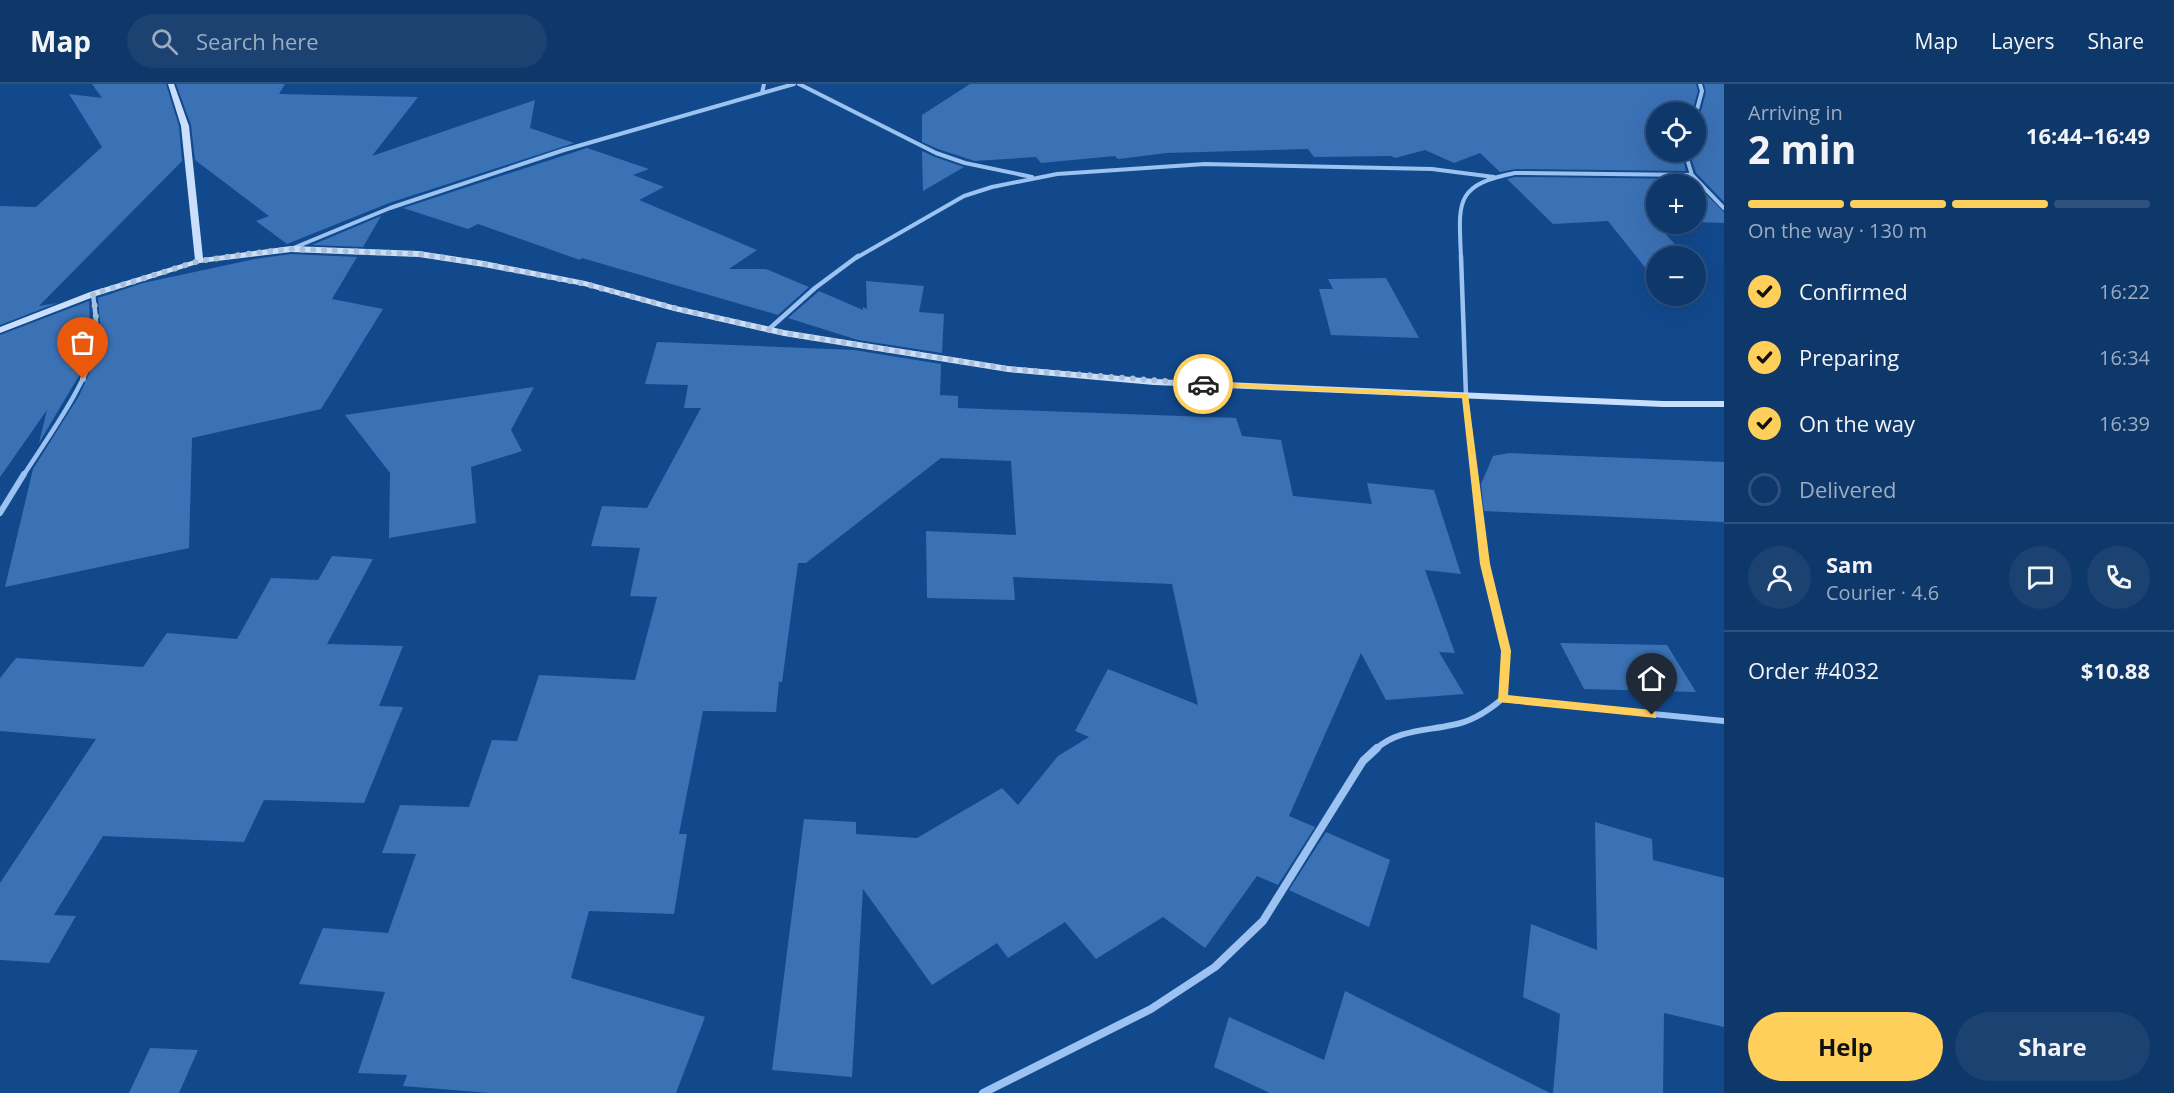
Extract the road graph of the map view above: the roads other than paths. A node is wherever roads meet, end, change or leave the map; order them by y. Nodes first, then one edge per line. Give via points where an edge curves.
1 (171, 84) edge
2 (764, 84) edge
3 (794, 84) edge
4 (799, 84) edge
5 (1700, 84) edge
6 (762, 93) junction
7 (1699, 102) edge
8 (1646, 174) edge
9 (1495, 177) junction
10 (1036, 178) junction
11 (1706, 189) edge
12 (1724, 208) edge
13 (291, 249) junction
14 (199, 261) junction
15 (93, 294) junction
16 (0, 330) edge
17 (768, 330) junction
18 (1466, 396) junction
19 (1724, 404) edge
20 (0, 513) edge
21 (1502, 699) junction
22 (1724, 721) edge
23 (983, 1093) edge

1 - 14 main road via 185,126
2 - 6 street
3 - 6 street
4 - 10 street via 936,153
5 - 7 street
6 - 13 street via 564,150 434,193
8 - 9 street via 1515,173
9 - 10 street via 1432,169 1205,164
9 - 18 street via 1468,190 1459,208
10 - 17 street via 964,196 898,232 837,270
11 - 12 street
13 - 14 main road
13 - 17 main road via 419,254 484,264 585,284
14 - 15 main road
15 - 16 main road
15 - 20 street via 95,347 83,379
17 - 18 main road via 1008,369 1154,382
18 - 19 main road
18 - 21 street via 1485,564 1506,651
21 - 22 street
21 - 23 street via 1487,712 1454,725 1415,730 1384,742 1363,761 1263,921 1215,967 1151,1009

